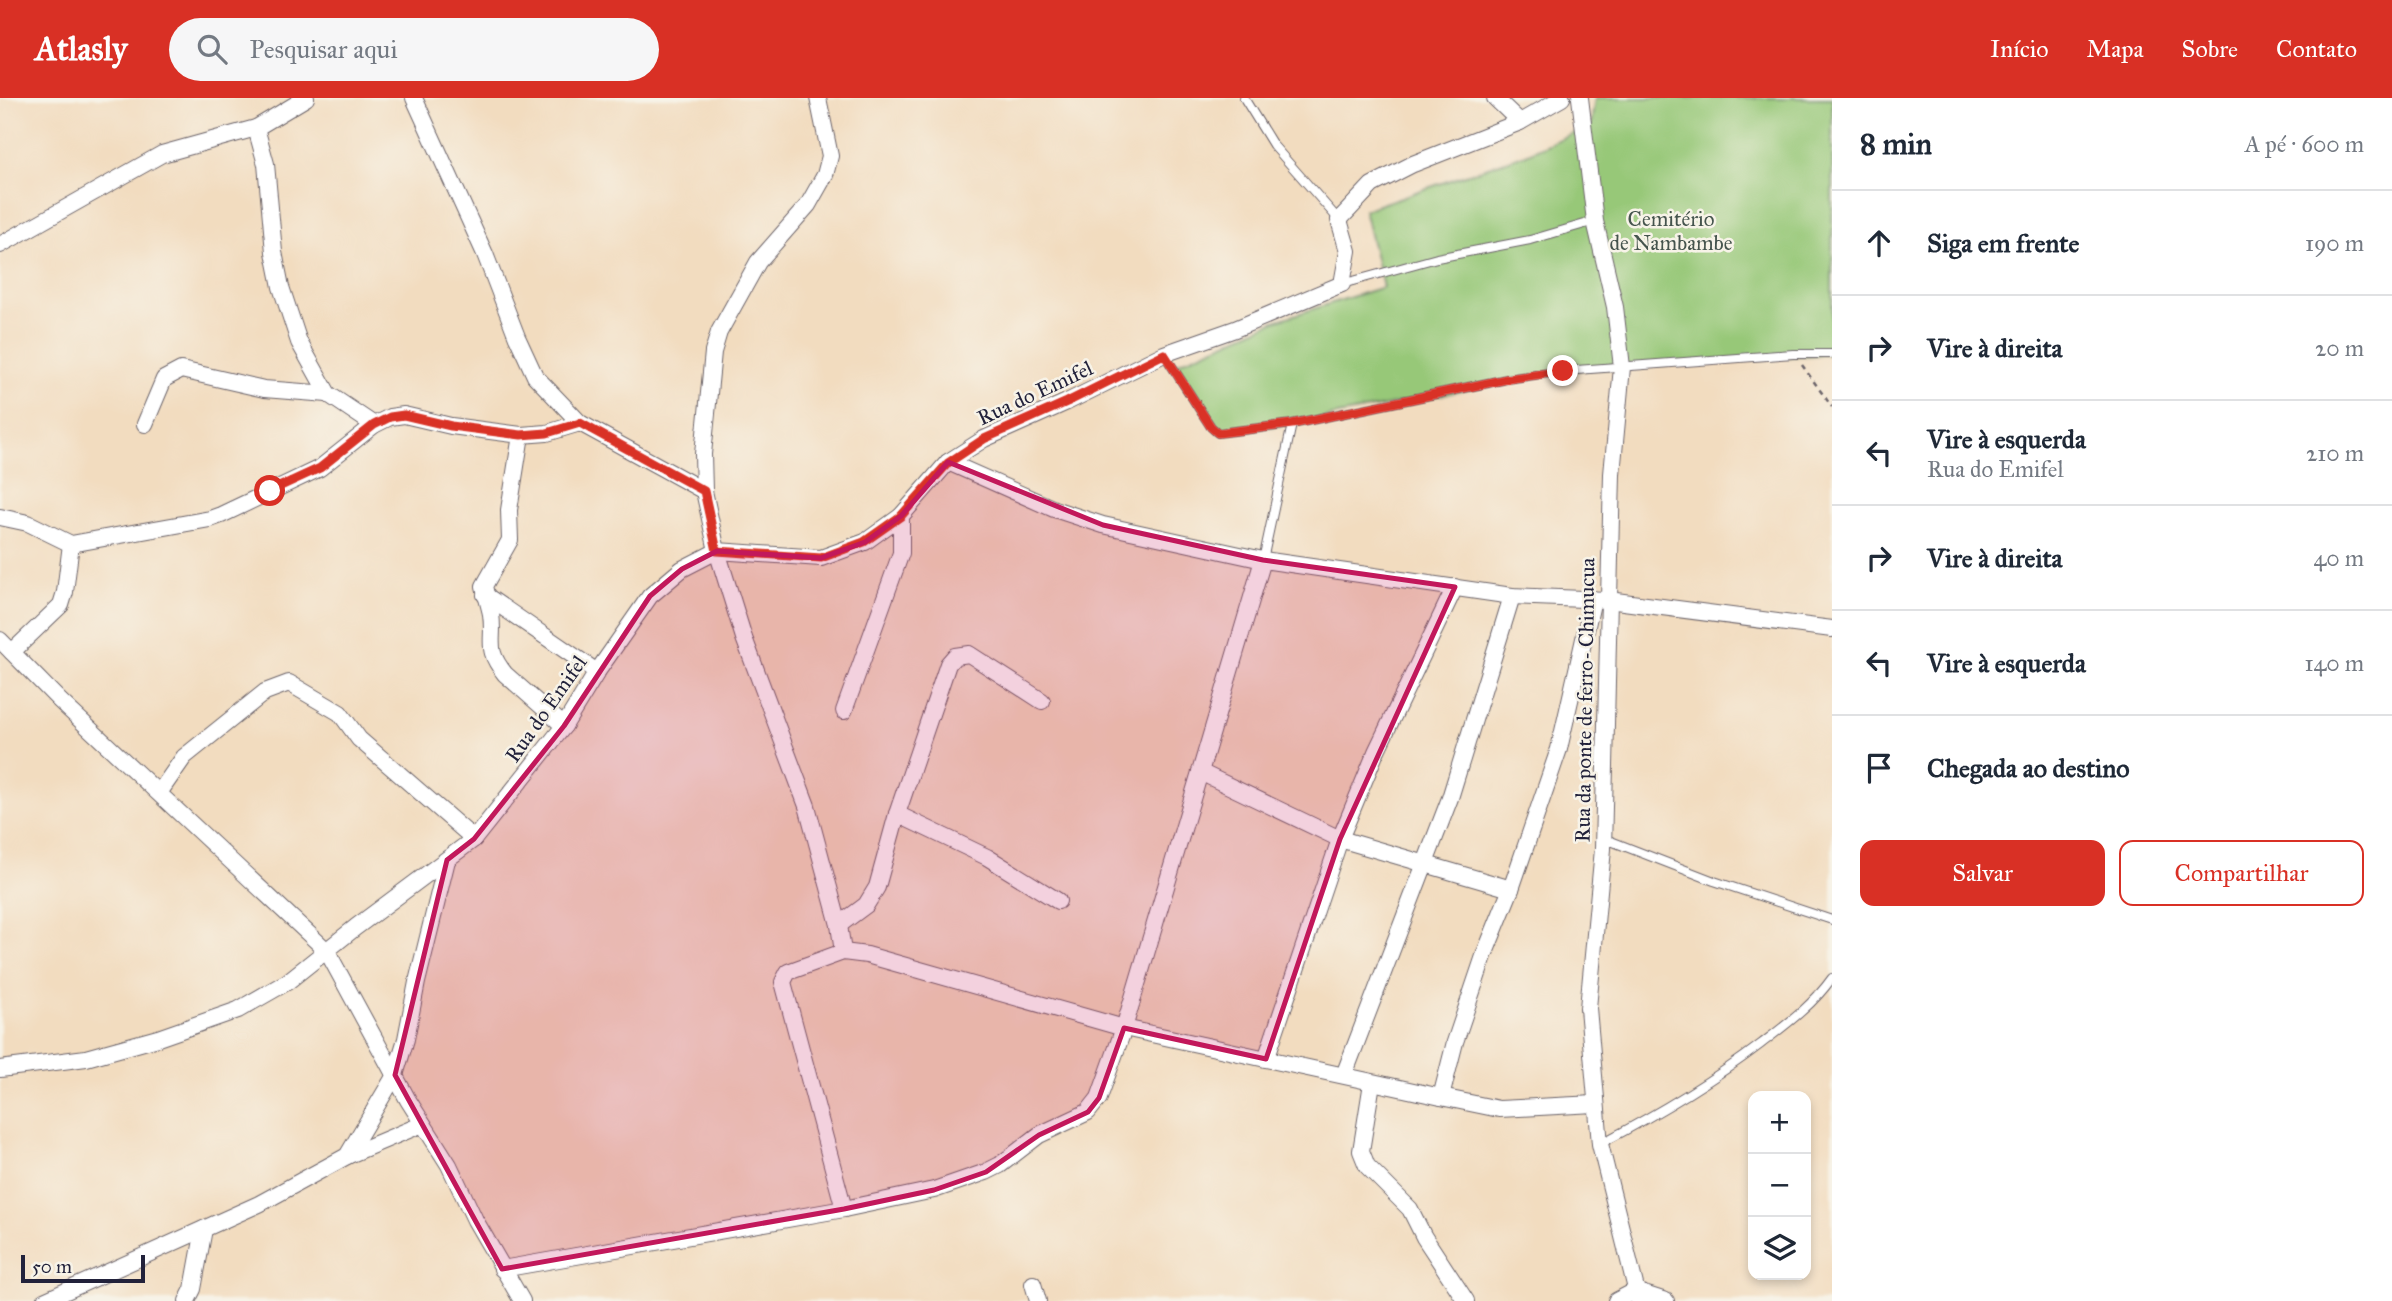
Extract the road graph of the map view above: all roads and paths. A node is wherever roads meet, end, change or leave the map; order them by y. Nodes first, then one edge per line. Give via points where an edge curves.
1 (306, 98) edge
2 (414, 98) edge
3 (818, 98) edge
4 (1244, 98) edge
5 (1495, 98) edge
6 (1562, 98) edge
7 (1580, 98) edge
8 (1520, 122) junction
9 (256, 128) junction
10 (1339, 220) junction
11 (1595, 220) junction
12 (0, 245) edge
13 (1342, 284) junction
14 (1164, 354) junction
15 (1794, 354) junction
16 (1832, 354) edge
17 (1622, 366) junction
18 (328, 394) junction
19 (1832, 407) edge
20 (580, 423) junction
21 (145, 424) dead end
22 (1292, 424) junction
23 (374, 425) junction
24 (521, 435) junction
25 (948, 463) junction
26 (704, 491) junction
27 (901, 516) junction
28 (0, 517) edge
29 (71, 544) junction
30 (717, 551) junction
31 (1262, 560) junction
32 (1455, 587) junction
33 (485, 594) junction
34 (1512, 596) junction
35 (1601, 600) junction
36 (1832, 629) edge
37 (0, 640) edge
38 (12, 652) junction
39 (597, 673) junction
40 (1042, 701) dead end
41 (844, 711) dead end
42 (564, 726) junction
43 (1200, 772) junction
44 (159, 793) junction
45 (897, 814) junction
46 (1603, 838) junction
47 (474, 839) junction
48 (1340, 839) junction
49 (447, 860) junction
50 (1425, 863) junction
51 (1511, 889) junction
52 (1058, 901) dead end
53 (1832, 920) edge
54 (839, 925) junction
55 (327, 950) junction
56 (843, 952) junction
57 (1832, 978) edge
58 (1124, 1028) junction
59 (1266, 1059) junction
60 (0, 1069) edge
61 (395, 1075) junction
62 (1344, 1075) junction
63 (1372, 1083) junction
64 (1441, 1097) junction
65 (1595, 1104) junction
66 (423, 1124) junction
67 (1600, 1144) junction
68 (347, 1156) junction
69 (844, 1209) junction
70 (204, 1229) junction
71 (502, 1269) junction
72 (1033, 1284) dead end
73 (1637, 1296) edge
74 (44, 1301) edge
75 (187, 1301) edge
76 (522, 1301) edge
77 (1038, 1301) edge
78 (1466, 1301) edge
79 (1616, 1301) edge
80 (1666, 1301) edge

1 - 9 street
2 - 20 street via 535,376
3 - 26 street via 830,156 825,175 808,205 758,262 719,332 713,352
4 - 10 lane via 1273,145
5 - 8 street
6 - 8 street
7 - 11 street, Rua da ponte de ferro- Chimucua
8 - 10 street via 1372,185
9 - 12 street via 162,154
9 - 18 street via 266,164 281,287 299,342
10 - 13 street via 1348,251
11 - 13 lane
11 - 17 street, Rua da ponte de ferro- Chimucua via 1615,307
13 - 14 street, Rua do Emifel
14 - 22 lane via 1218,433
14 - 25 street, Rua do Emifel via 984,439
15 - 16 lane
15 - 17 lane
15 - 19 path
17 - 22 lane via 1507,379
17 - 35 street, Rua da ponte de ferro- Chimucua
18 - 21 street via 264,390 181,370 164,379
18 - 23 street
20 - 24 street
20 - 26 street
22 - 31 lane
23 - 24 street via 404,415
23 - 29 street via 320,468 221,515
24 - 33 street via 509,510 510,540 484,586
25 - 27 street, Rua do Emifel
25 - 31 street via 1103,525
26 - 30 street
27 - 30 street, Rua do Emifel via 864,542 821,558
27 - 41 street via 901,553
28 - 29 street via 28,523
29 - 38 street via 61,605
30 - 39 street, Rua do Emifel via 682,569 650,596
30 - 54 street via 807,806
31 - 32 street
31 - 43 street
32 - 34 street
32 - 48 street
33 - 39 street
33 - 42 street via 491,615 490,645 497,665
34 - 35 street
34 - 50 street via 1450,798
35 - 36 street
35 - 46 street, Rua da ponte de ferro- Chimucua
35 - 51 street via 1559,749
37 - 38 street
38 - 44 street
39 - 42 street, Rua do Emifel
40 - 45 street via 969,654 956,656 942,674
42 - 47 street, Rua do Emifel
43 - 48 street
43 - 58 street
44 - 47 street via 184,757 265,692 289,683 340,713 359,739
44 - 55 street
45 - 52 street via 987,857
45 - 54 street via 877,887 866,905
46 - 53 lane
46 - 65 street, Rua da ponte de ferro- Chimucua via 1588,1008
47 - 49 street, Rua do Emifel
48 - 50 street
48 - 59 street
49 - 55 street, Rua do Emifel
49 - 61 street
50 - 51 street
50 - 62 street
51 - 64 street via 1455,1042
54 - 56 street
55 - 60 street, Rua do Emifel via 287,982 237,1010 86,1058
55 - 61 street
56 - 58 street
56 - 69 street via 788,972 783,982
57 - 67 lane via 1815,1001 1720,1076
58 - 59 street
58 - 69 street via 1099,1098 1088,1112 1039,1135 986,1172 934,1190
59 - 62 street
61 - 66 street
61 - 68 street
62 - 63 street
63 - 64 street
63 - 78 street via 1361,1151 1367,1166 1410,1209
64 - 65 street via 1499,1109
65 - 67 street, Rua da ponte de ferro- Chimucua
66 - 68 street
66 - 71 street
67 - 73 street, Rua da ponte de ferro- Chimucua
68 - 70 street
69 - 71 street
70 - 74 street
70 - 75 street
71 - 76 street
72 - 77 street
73 - 79 street
73 - 80 street

